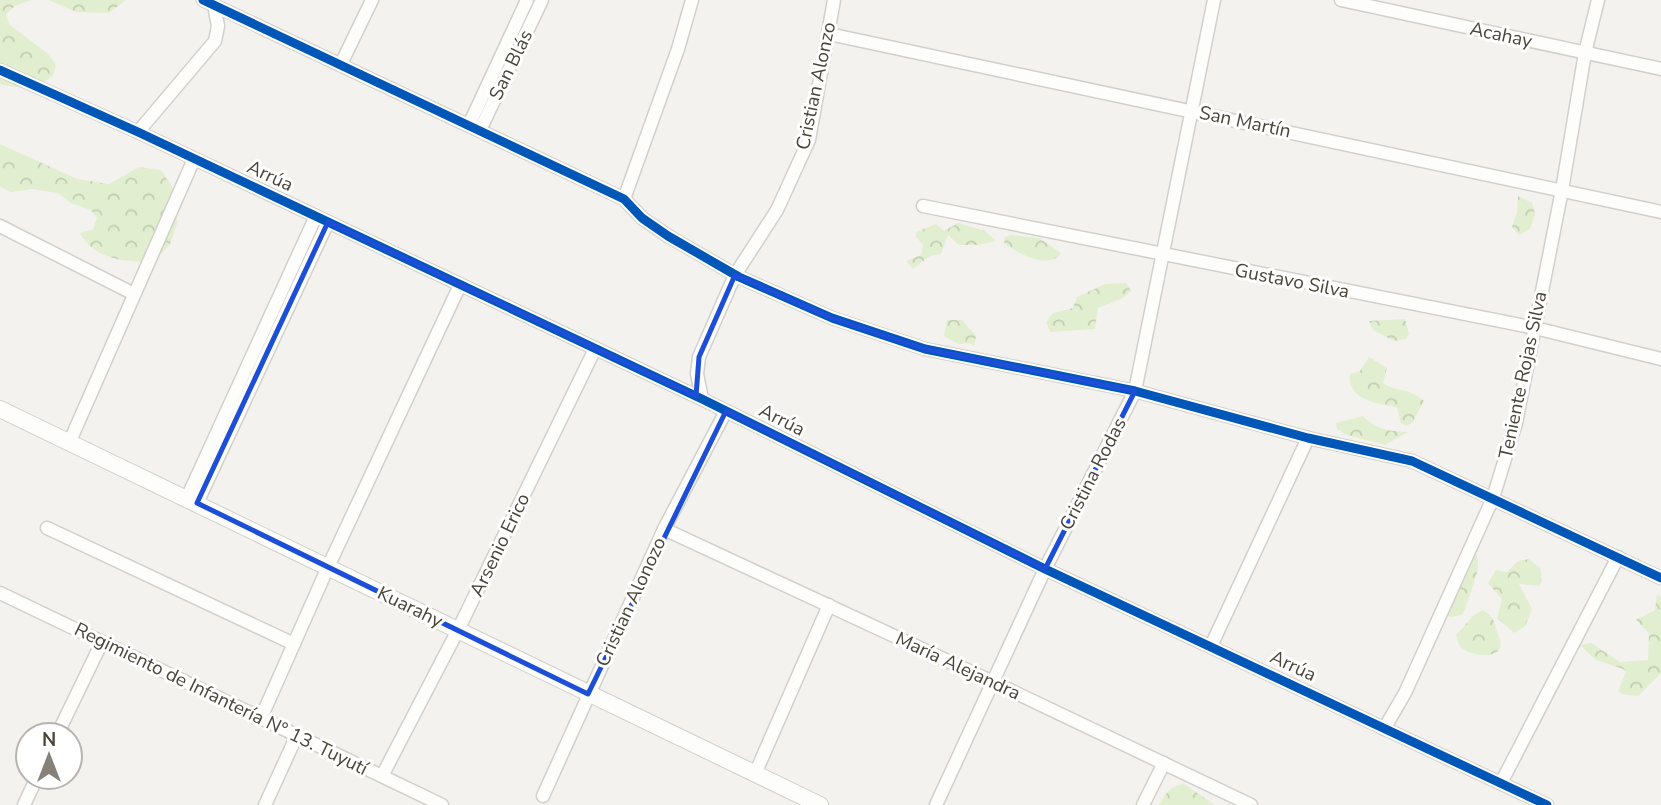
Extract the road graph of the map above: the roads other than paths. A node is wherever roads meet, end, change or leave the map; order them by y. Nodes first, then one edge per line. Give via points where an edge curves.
1 (372, 0) edge
2 (527, 0) edge
3 (542, 0) edge
4 (692, 0) edge
5 (834, 0) edge
6 (1214, 0) edge
7 (1341, 0) edge
8 (1598, 0) edge
9 (210, 2) edge
10 (829, 34) junction
11 (1585, 53) junction
12 (341, 64) junction
13 (1661, 69) edge
14 (0, 70) edge
15 (1191, 111) junction
16 (474, 127) junction
17 (138, 132) junction
18 (194, 159) junction
19 (1562, 190) junction
20 (624, 199) junction
21 (923, 206) dead end
22 (1661, 212) edge
23 (322, 219) junction
24 (0, 226) edge
25 (1162, 255) junction
26 (735, 275) junction
27 (460, 285) junction
28 (134, 294) junction
29 (1535, 328) junction
30 (595, 349) junction
31 (1661, 359) edge
32 (1135, 391) junction
33 (702, 399) junction
34 (0, 409) edge
35 (726, 411) junction
36 (1308, 438) junction
37 (70, 441) junction
38 (1493, 498) junction
39 (192, 501) junction
40 (47, 528) dead end
41 (664, 529) junction
42 (1618, 557) junction
43 (328, 567) junction
44 (1045, 569) junction
45 (1661, 578) edge
46 (0, 593) edge
47 (829, 605) junction
48 (458, 631) junction
49 (102, 642) junction
50 (294, 644) junction
51 (1211, 646) junction
52 (993, 682) junction
53 (588, 694) junction
54 (261, 718) junction
55 (64, 721) edge
56 (1384, 729) junction
57 (297, 735) junction
58 (1164, 763) junction
59 (755, 774) junction
60 (382, 776) junction
61 (1501, 783) junction
62 (543, 796) dead end
63 (1530, 801) edge
64 (265, 805) edge
65 (442, 805) edge
66 (820, 805) edge
67 (936, 805) edge
68 (1143, 805) edge
69 (1251, 805) edge
70 (1547, 805) edge

1 - 12 street
2 - 16 street, San Blás
3 - 16 street, San Blás
4 - 20 street
5 - 10 street, Cristian Alonzo
6 - 15 street, Cristina Rodas
7 - 11 street, Acahay
8 - 11 street, Teniente Rojas Silva
9 - 12 street
9 - 17 street via 218,26 215,41
10 - 15 street, San Martín
10 - 26 street, Cristian Alonzo via 809,140 777,210
11 - 13 street, Acahay
11 - 19 street, Teniente Rojas Silva
12 - 16 street
14 - 17 street, Arrúa
15 - 19 street, San Martín
15 - 25 street, Cristina Rodas
16 - 20 street
17 - 18 street, Arrúa
18 - 23 street, Arrúa
18 - 28 street
19 - 22 street, San Martín
19 - 29 street, Teniente Rojas Silva
20 - 26 street via 668,236
21 - 25 street, Gustavo Silva
23 - 27 street, Arrúa
23 - 39 street
24 - 28 street
25 - 29 street, Gustavo Silva
25 - 32 street, Cristina Rodas
26 - 32 street via 832,318 925,349
26 - 33 street, Cristian Alonzo via 699,357
27 - 30 street, Arrúa
27 - 43 street
28 - 37 street
29 - 31 street, Gustavo Silva
29 - 38 street, Teniente Rojas Silva via 1516,423
30 - 33 street, Arrúa
30 - 48 street, Arsenio Erico
32 - 36 street
32 - 44 street, Cristina Rodas
33 - 35 street, Arrúa
34 - 37 street, Kuarahy
35 - 41 street, Cristian Alonozo
35 - 44 street, Arrúa
36 - 38 street via 1412,461
36 - 51 street
37 - 39 street, Kuarahy
38 - 42 street
38 - 56 street, Teniente Rojas Silva via 1405,693
39 - 43 street, Kuarahy
40 - 50 street
41 - 47 street, María Alejandra
41 - 53 street, Cristian Alonozo
42 - 45 street
42 - 61 street
43 - 48 street, Kuarahy
43 - 50 street
44 - 51 street, Arrúa
44 - 52 street, Cristina Rodas
46 - 49 street, Regimiento de Infantería N° 13. Tuyutí
47 - 52 street, María Alejandra
47 - 59 street
48 - 53 street, Kuarahy
48 - 60 street, Arsenio Erico
49 - 54 street, Regimiento de Infantería N° 13. Tuyutí
49 - 55 street
50 - 54 street
51 - 56 street, Arrúa
52 - 58 street, María Alejandra
52 - 67 street, Cristina Rodas
53 - 59 street, Kuarahy
53 - 62 street, Cristian Alonozo
54 - 57 street, Regimiento de Infantería N° 13. Tuyutí
56 - 61 street, Arrúa
57 - 60 street, Regimiento de Infantería N° 13. Tuyutí
57 - 64 street
58 - 68 street
58 - 69 street, María Alejandra
59 - 66 street, Kuarahy
60 - 65 street, Regimiento de Infantería N° 13. Tuyutí
61 - 63 street, Arrúa
63 - 70 street, Arrúa

